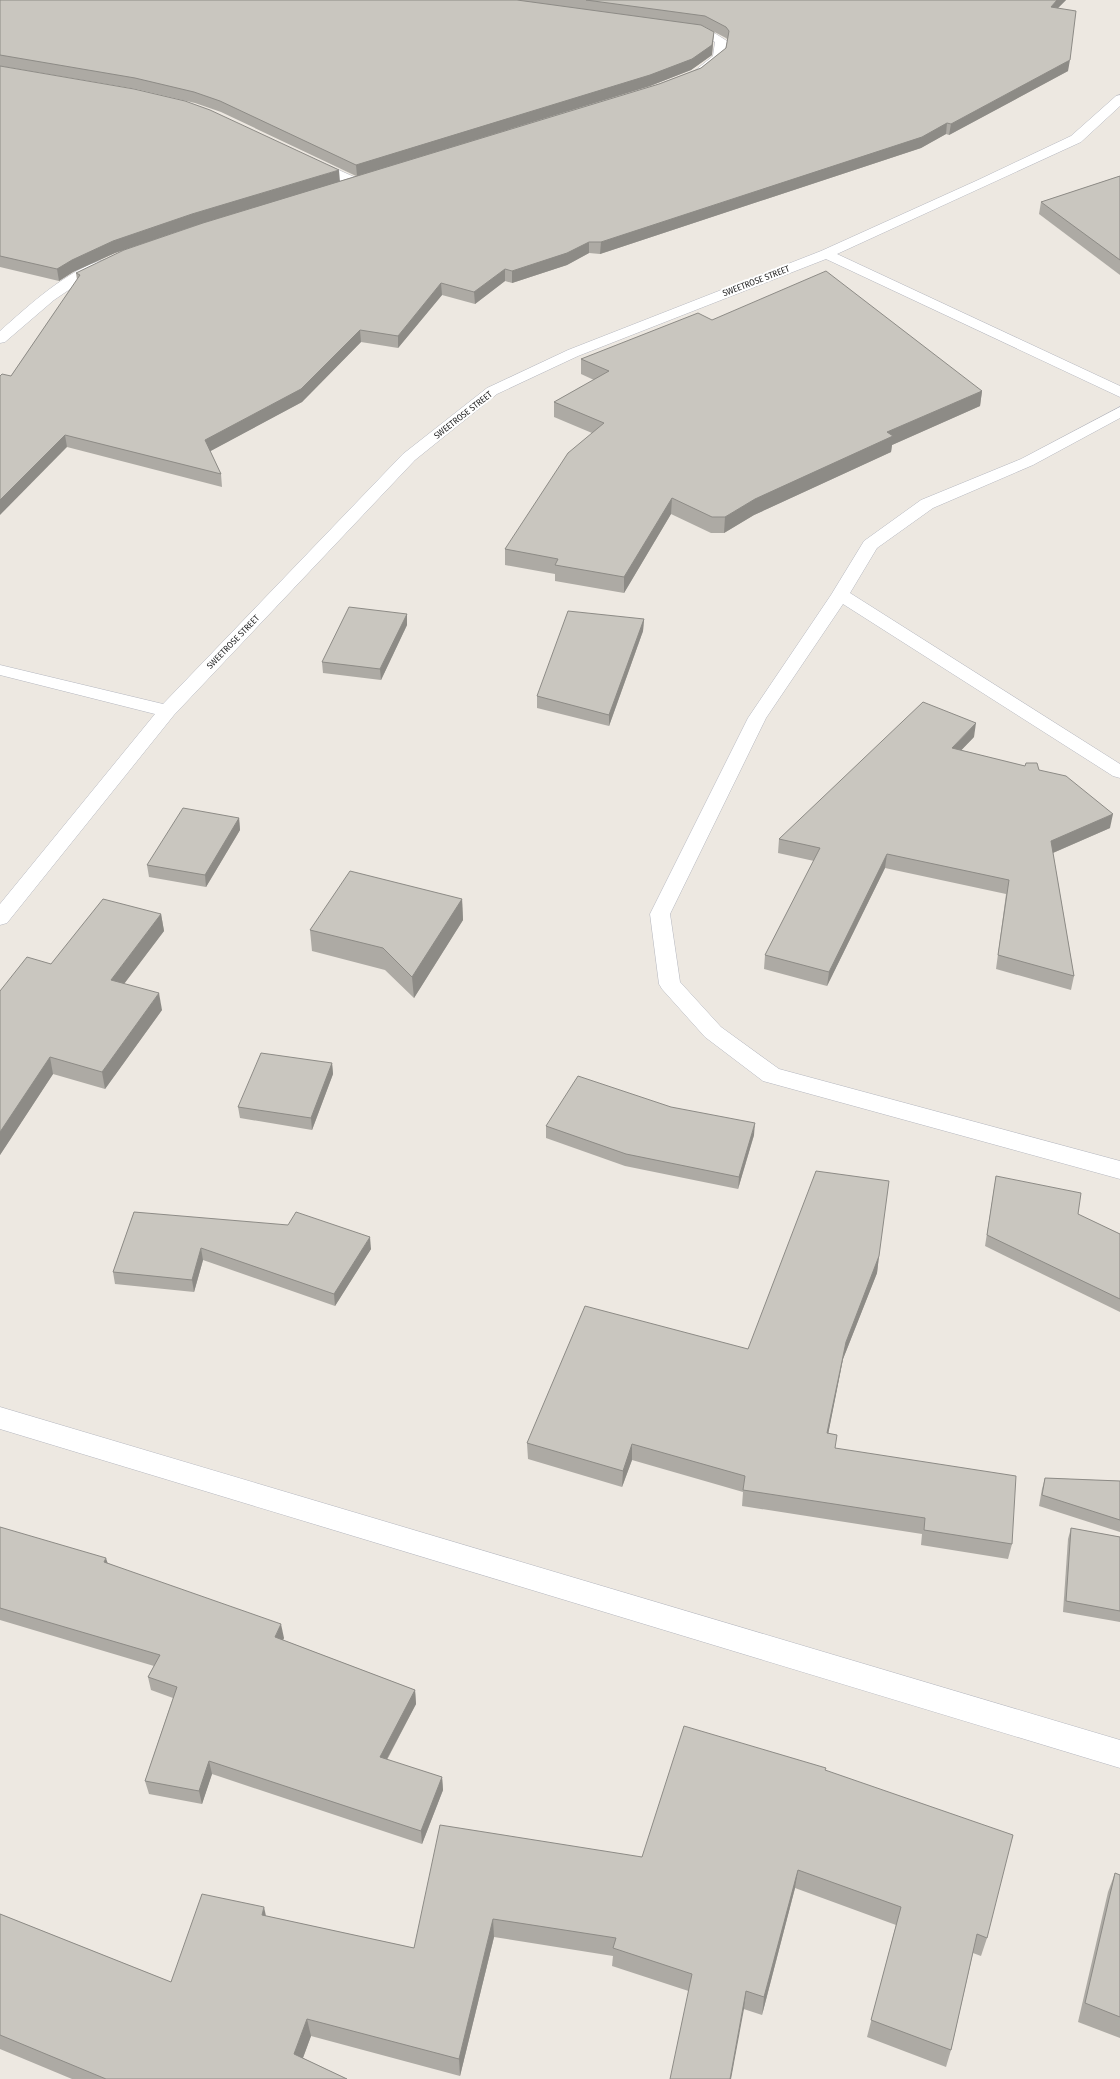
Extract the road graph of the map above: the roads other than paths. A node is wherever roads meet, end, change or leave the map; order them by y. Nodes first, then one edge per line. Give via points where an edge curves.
1 (672, 26) edge
2 (689, 77) edge
3 (1120, 99) edge
4 (300, 156) edge
5 (372, 178) edge
6 (356, 183) junction
7 (341, 188) edge
8 (826, 254) junction
9 (113, 260) edge
10 (0, 339) edge
11 (1120, 392) edge
12 (1120, 412) edge
13 (840, 596) junction
14 (0, 670) edge
15 (167, 711) junction
16 (1120, 772) edge
17 (0, 918) edge
18 (1120, 1170) edge
19 (0, 1418) edge
20 (1120, 1754) edge

1 - 2 street via 704,31 721,41 718,57
3 - 8 street, SWEETROSE STREET via 1076,139
4 - 6 street
5 - 6 street
6 - 7 street
8 - 11 street
8 - 15 street, SWEETROSE STREET via 572,353 492,391 409,457
9 - 10 street via 79,276 44,299
12 - 13 street via 1027,462 927,504 870,545
13 - 16 street
13 - 18 street via 757,718 660,914 670,984 713,1032 771,1075
14 - 15 street
15 - 17 street, SWEETROSE STREET
19 - 20 street

